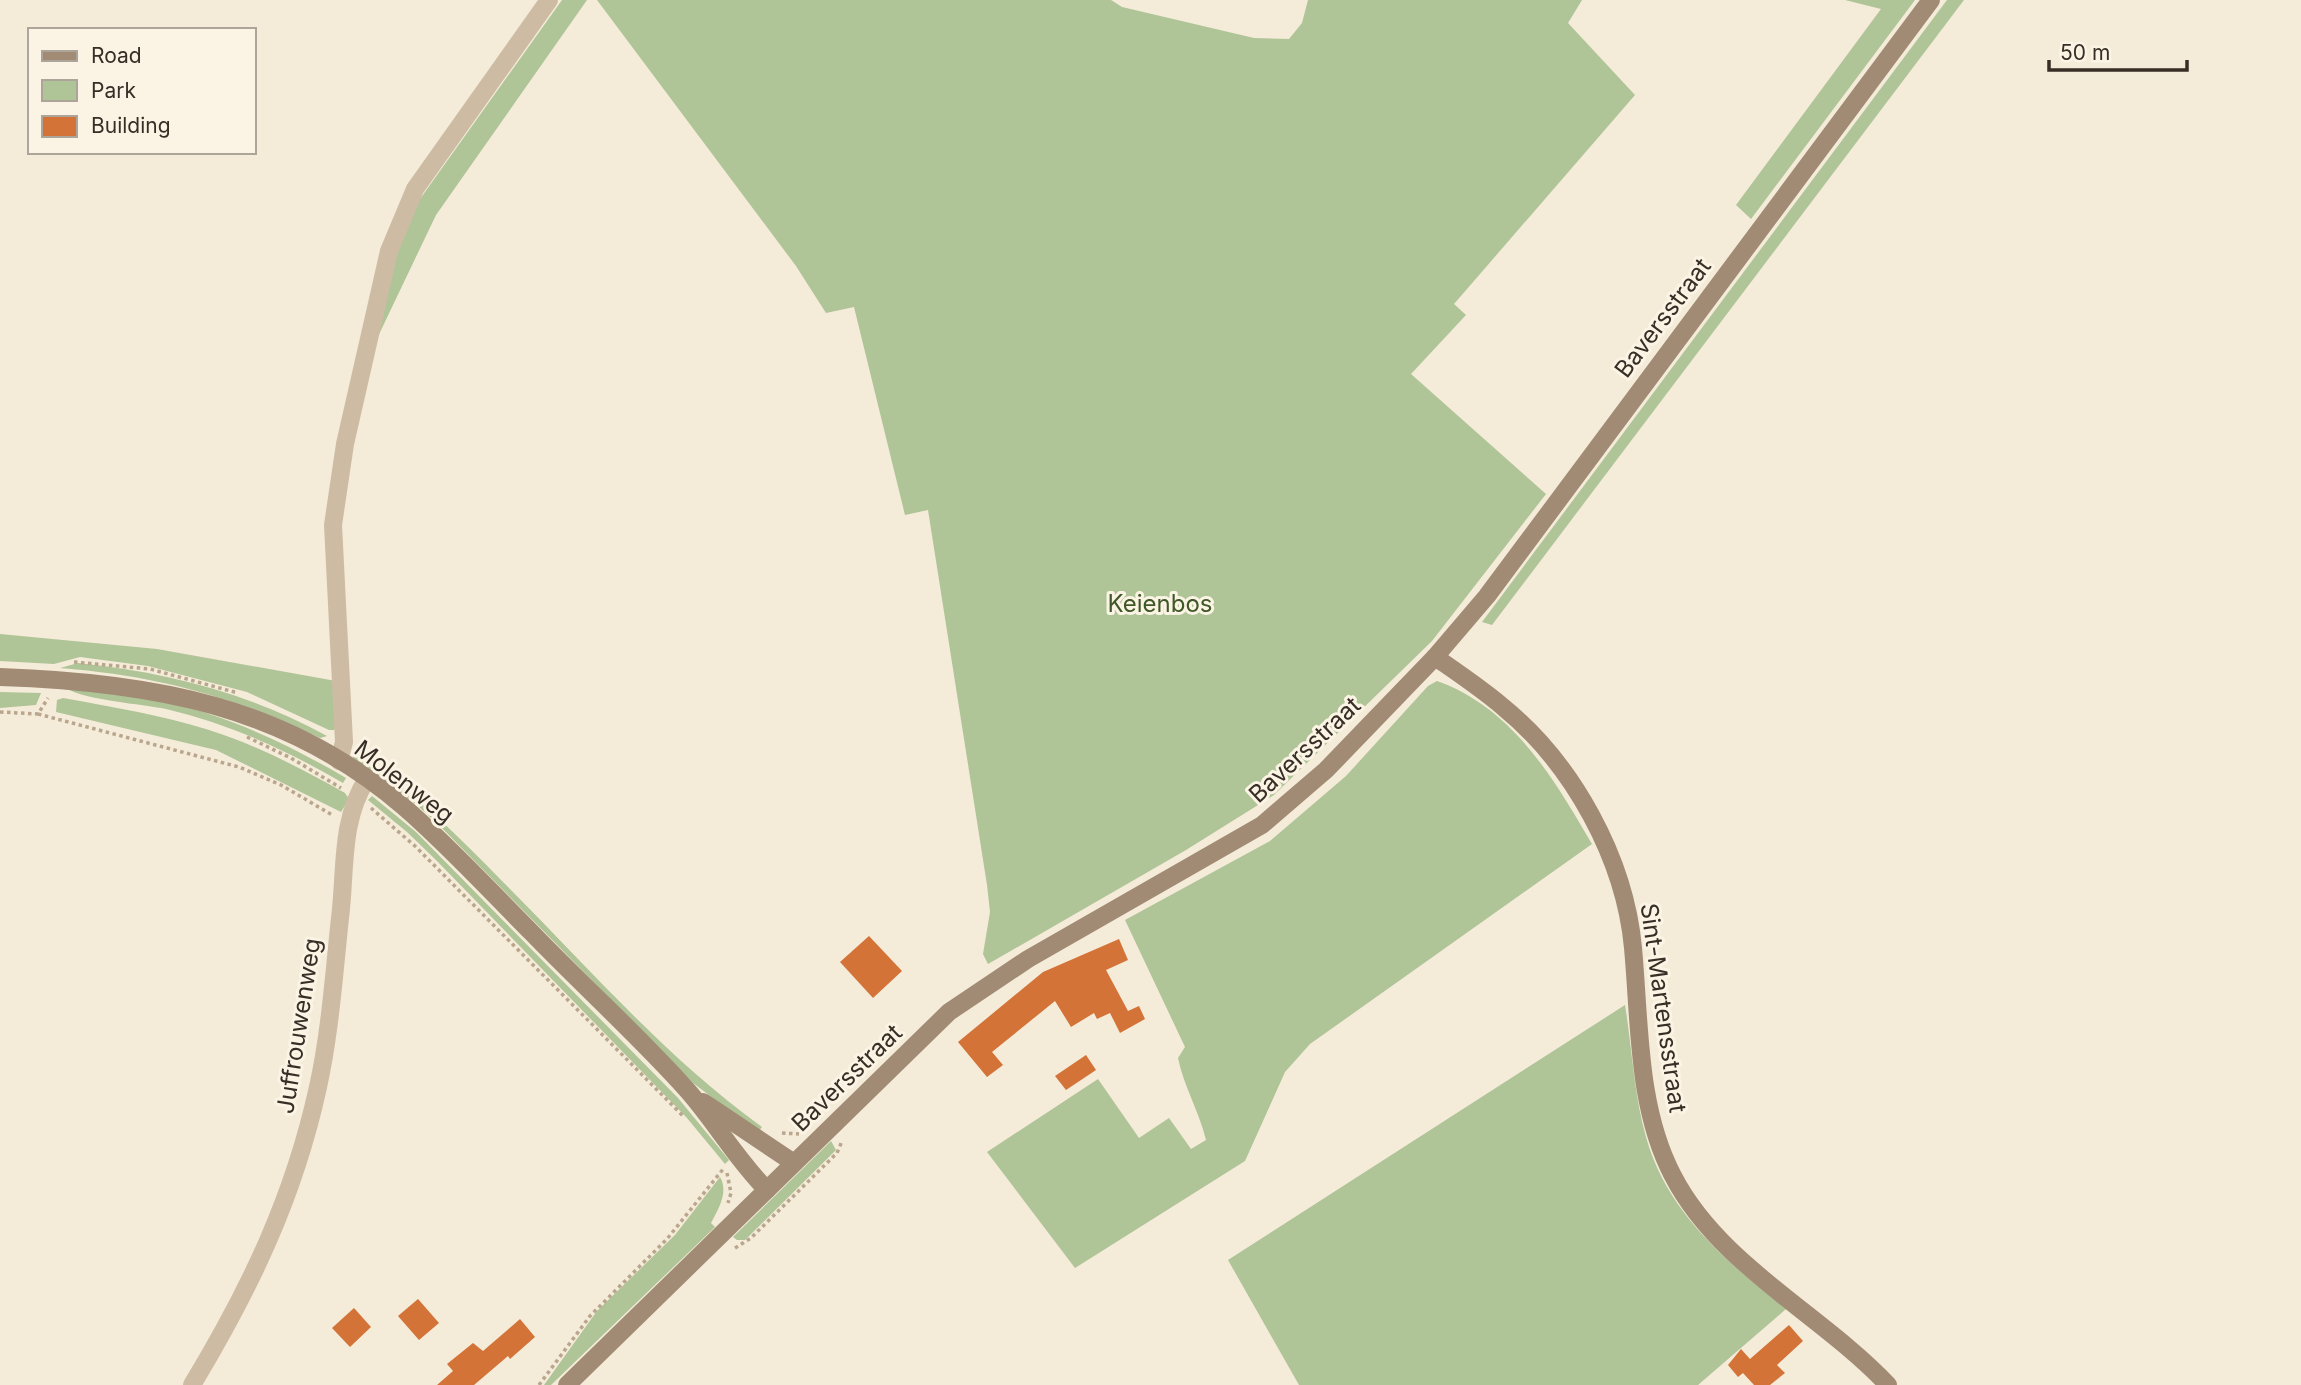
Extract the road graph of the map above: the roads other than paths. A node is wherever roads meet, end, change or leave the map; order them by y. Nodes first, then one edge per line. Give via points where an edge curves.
1 (549, 0) edge
2 (1930, 0) edge
3 (1436, 657) junction
4 (0, 677) edge
5 (339, 761) junction
6 (368, 779) junction
7 (688, 1092) junction
8 (794, 1163) junction
9 (767, 1190) junction
10 (192, 1385) edge
11 (567, 1385) edge
12 (1888, 1385) edge

1 - 5 street via 415,189 389,251 350,420 333,525 344,743
2 - 3 main road, Baversstraat via 1487,596
3 - 8 main road, Baversstraat via 1292,801 1225,848 1028,959 949,1012
3 - 12 main road, Sint-Martensstraat via 1505,708 1550,753 1603,841 1625,901 1633,946 1652,1118 1671,1173 1684,1195 1745,1262 1859,1354
4 - 5 main road, Molenweg via 158,690 256,719
5 - 6 main road, Molenweg
6 - 7 main road, Molenweg via 433,834
6 - 10 street, Juffrouwenweg via 356,797 348,825 319,1086 296,1172 261,1262
7 - 8 main road, Molenweg
7 - 9 main road, Molenweg
8 - 9 main road, Baversstraat
9 - 11 main road, Baversstraat

